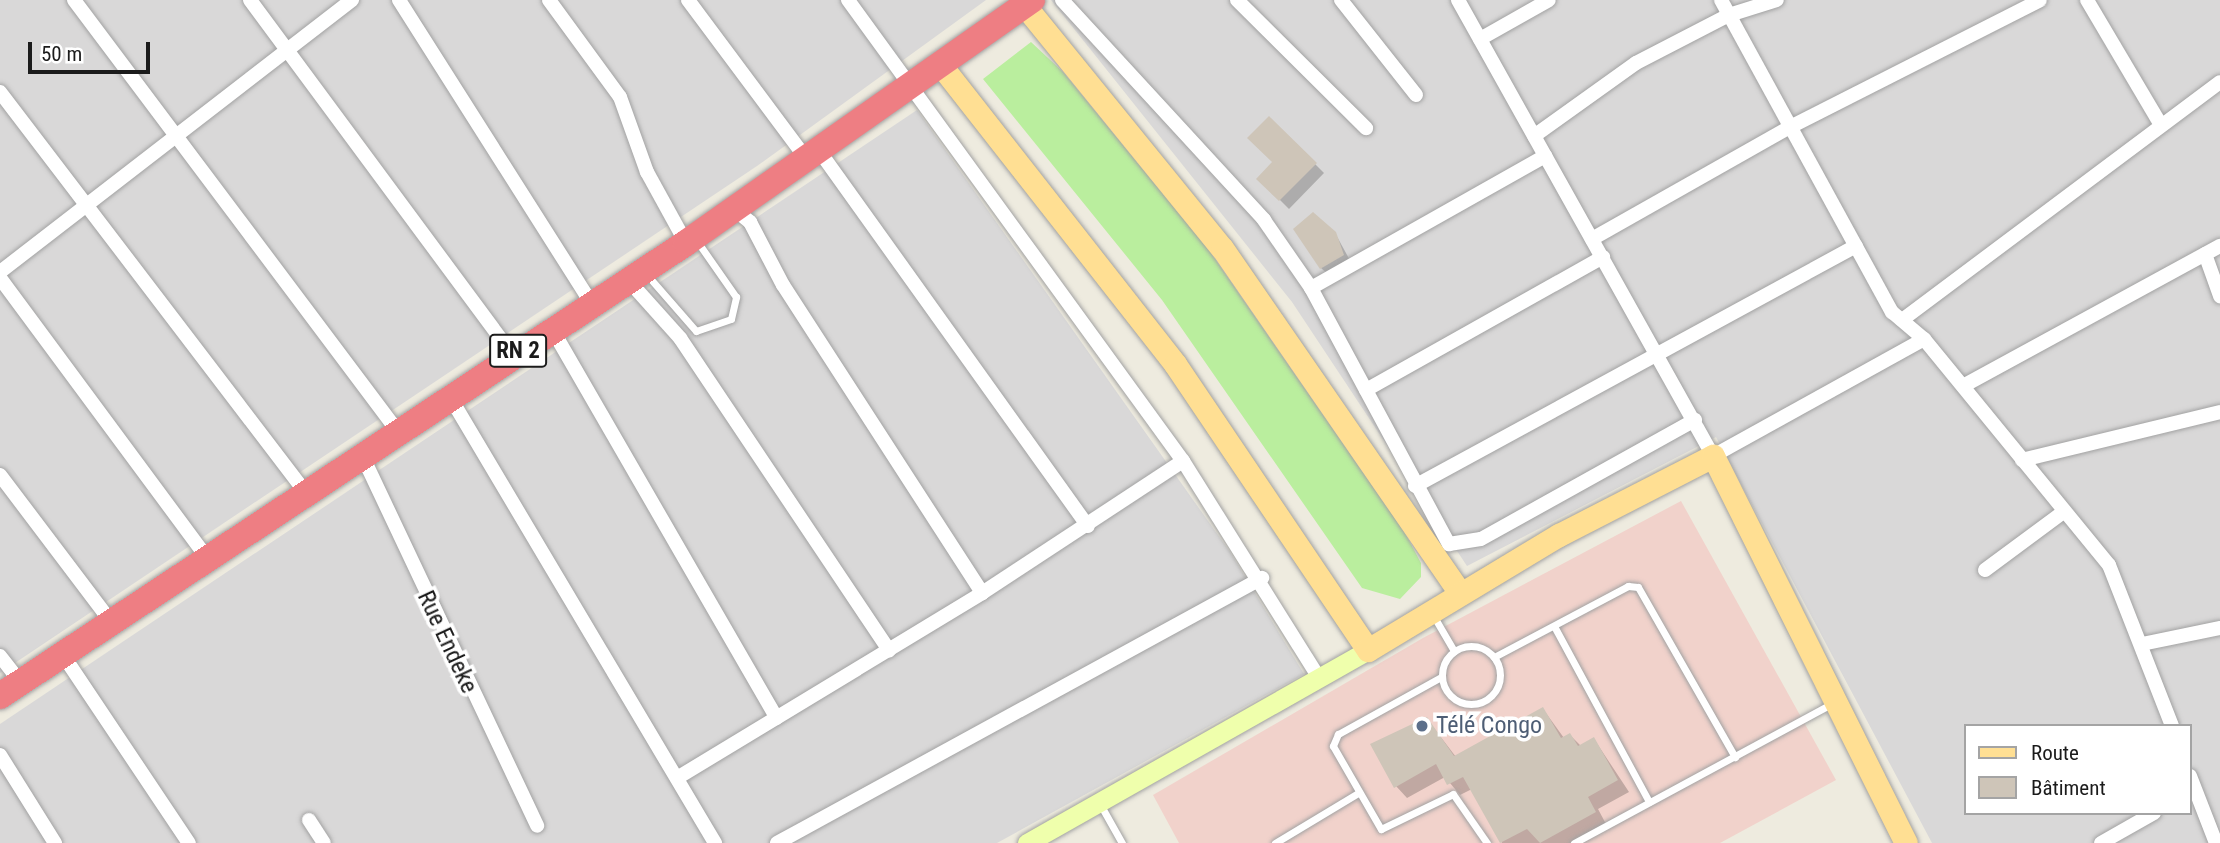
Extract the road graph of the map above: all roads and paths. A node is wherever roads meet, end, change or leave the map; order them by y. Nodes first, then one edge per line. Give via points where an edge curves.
1 (74, 0) edge
2 (250, 0) edge
3 (352, 0) edge
4 (399, 0) edge
5 (549, 0) edge
6 (688, 0) edge
7 (848, 0) edge
8 (1062, 0) edge
9 (1237, 0) edge
10 (1341, 0) edge
11 (1458, 0) edge
12 (1549, 0) edge
13 (1721, 0) edge
14 (1777, 0) edge
15 (2040, 0) edge
16 (2087, 0) edge
17 (1028, 3) edge
18 (1729, 15) junction
19 (1480, 39) junction
20 (288, 48) junction
21 (943, 68) junction
22 (2220, 82) edge
23 (914, 88) junction
24 (0, 92) edge
25 (1416, 95) dead end
26 (2161, 125) junction
27 (1790, 127) junction
28 (1366, 128) dead end
29 (179, 135) junction
30 (1534, 136) junction
31 (1545, 156) junction
32 (814, 157) junction
33 (88, 206) junction
34 (734, 209) junction
35 (1592, 239) junction
36 (690, 240) junction
37 (1856, 246) junction
38 (2220, 246) edge
39 (2205, 254) junction
40 (1603, 257) junction
41 (0, 272) edge
42 (636, 275) junction
43 (0, 278) edge
44 (1311, 288) junction
45 (2220, 296) edge
46 (592, 304) junction
47 (1902, 320) junction
48 (552, 329) junction
49 (1924, 339) junction
50 (512, 355) junction
51 (1662, 356) junction
52 (1963, 386) junction
53 (1366, 390) junction
54 (450, 397) junction
55 (2220, 412) edge
56 (1695, 420) junction
57 (399, 433) junction
58 (362, 456) junction
59 (1713, 456) junction
60 (2022, 460) junction
61 (1184, 461) junction
62 (0, 475) edge
63 (1415, 486) junction
64 (306, 493) junction
65 (2062, 513) junction
66 (1088, 526) junction
67 (206, 556) junction
68 (1985, 570) dead end
69 (1262, 578) junction
70 (982, 593) junction
71 (1460, 593) junction
72 (1431, 611) junction
73 (111, 622) junction
74 (1554, 626) junction
75 (2220, 628) edge
76 (2142, 644) junction
77 (889, 650) junction
78 (1368, 650) junction
79 (1454, 651) junction
80 (63, 655) junction
81 (0, 656) edge
82 (1494, 657) junction
83 (1441, 677) junction
84 (1320, 679) junction
85 (10, 689) edge
86 (1831, 704) junction
87 (777, 718) junction
88 (2171, 724) edge
89 (0, 755) edge
90 (1735, 757) junction
91 (677, 778) junction
92 (2192, 786) edge
93 (1358, 793) junction
94 (1649, 802) junction
95 (1099, 803) junction
96 (2150, 815) edge
97 (309, 820) dead end
98 (537, 826) dead end
99 (55, 843) edge
100 (190, 843) edge
101 (324, 843) edge
102 (715, 843) edge
103 (777, 843) edge
104 (1027, 843) edge
105 (1122, 843) edge
106 (1275, 843) edge
107 (1488, 843) edge
108 (1574, 843) edge
109 (1906, 843) edge
110 (2101, 843) edge
111 (2216, 843) edge

1 - 29 street
2 - 20 street
3 - 20 street
4 - 46 street
5 - 36 street via 620,97 647,172
6 - 32 street
7 - 23 street
8 - 44 street via 1243,193
9 - 28 street
10 - 25 street
11 - 19 street
12 - 19 street
13 - 18 street
14 - 18 street
15 - 27 street
16 - 26 street
17 - 21 highway, RN 2
17 - 71 main road via 1222,248
18 - 27 street
18 - 30 street via 1586,93
19 - 30 street
20 - 29 street
20 - 50 street
21 - 23 highway, RN 2
21 - 78 main road via 1205,406
22 - 26 street
23 - 32 highway, RN 2
23 - 61 street
24 - 33 street
26 - 47 street
27 - 35 street
27 - 37 street
29 - 33 street
29 - 57 street
30 - 31 street
31 - 35 street
31 - 44 street
32 - 34 highway, RN 2
32 - 66 street
33 - 41 street
33 - 64 street
34 - 36 highway, RN 2
34 - 70 street via 750,222 783,285
35 - 40 street
36 - 42 highway, RN 2
36 - 42 lane via 736,297 732,319 710,332 696,331
37 - 47 street
37 - 51 street
38 - 39 street
39 - 45 street
39 - 52 street
40 - 51 street
40 - 53 street
42 - 46 highway, RN 2
42 - 77 street
43 - 67 street
44 - 53 street
46 - 48 highway, RN 2
47 - 49 street
48 - 50 highway, RN 2
48 - 87 street
49 - 52 street
49 - 59 street
50 - 54 highway, RN 2
51 - 56 street
51 - 63 street
52 - 60 street
53 - 63 street
54 - 57 highway, RN 2
54 - 91 street
55 - 60 street
56 - 59 street
56 - 63 street via 1470,545 1445,540
57 - 58 highway, RN 2
58 - 64 highway, RN 2
58 - 98 street, Rue Endeke
59 - 71 main road
59 - 86 main road
60 - 65 street
61 - 66 street
61 - 69 street
62 - 73 street
64 - 67 highway, RN 2
65 - 68 street
65 - 76 street via 2109,565
66 - 70 street
67 - 73 highway, RN 2
69 - 84 street
69 - 103 street
70 - 77 street
71 - 72 main road
72 - 78 main road
72 - 79 lane
73 - 80 highway, RN 2
74 - 82 lane
74 - 90 lane via 1638,587
74 - 94 lane
75 - 76 street
76 - 88 street
77 - 87 street
78 - 84 street
79 - 82 lane via 1480,647
79 - 83 lane
80 - 85 highway, RN 2
80 - 100 street
81 - 85 street
82 - 83 lane via 1499,681 1485,701 1453,698
83 - 93 lane via 1338,734 1333,747
84 - 95 street
86 - 90 lane
86 - 109 main road
87 - 91 street
89 - 99 street
90 - 94 lane
91 - 102 street
92 - 111 street
93 - 106 lane
93 - 107 lane via 1376,825 1386,829 1446,796 1459,795
94 - 108 lane
95 - 104 street
95 - 105 lane
96 - 110 street
97 - 101 street

